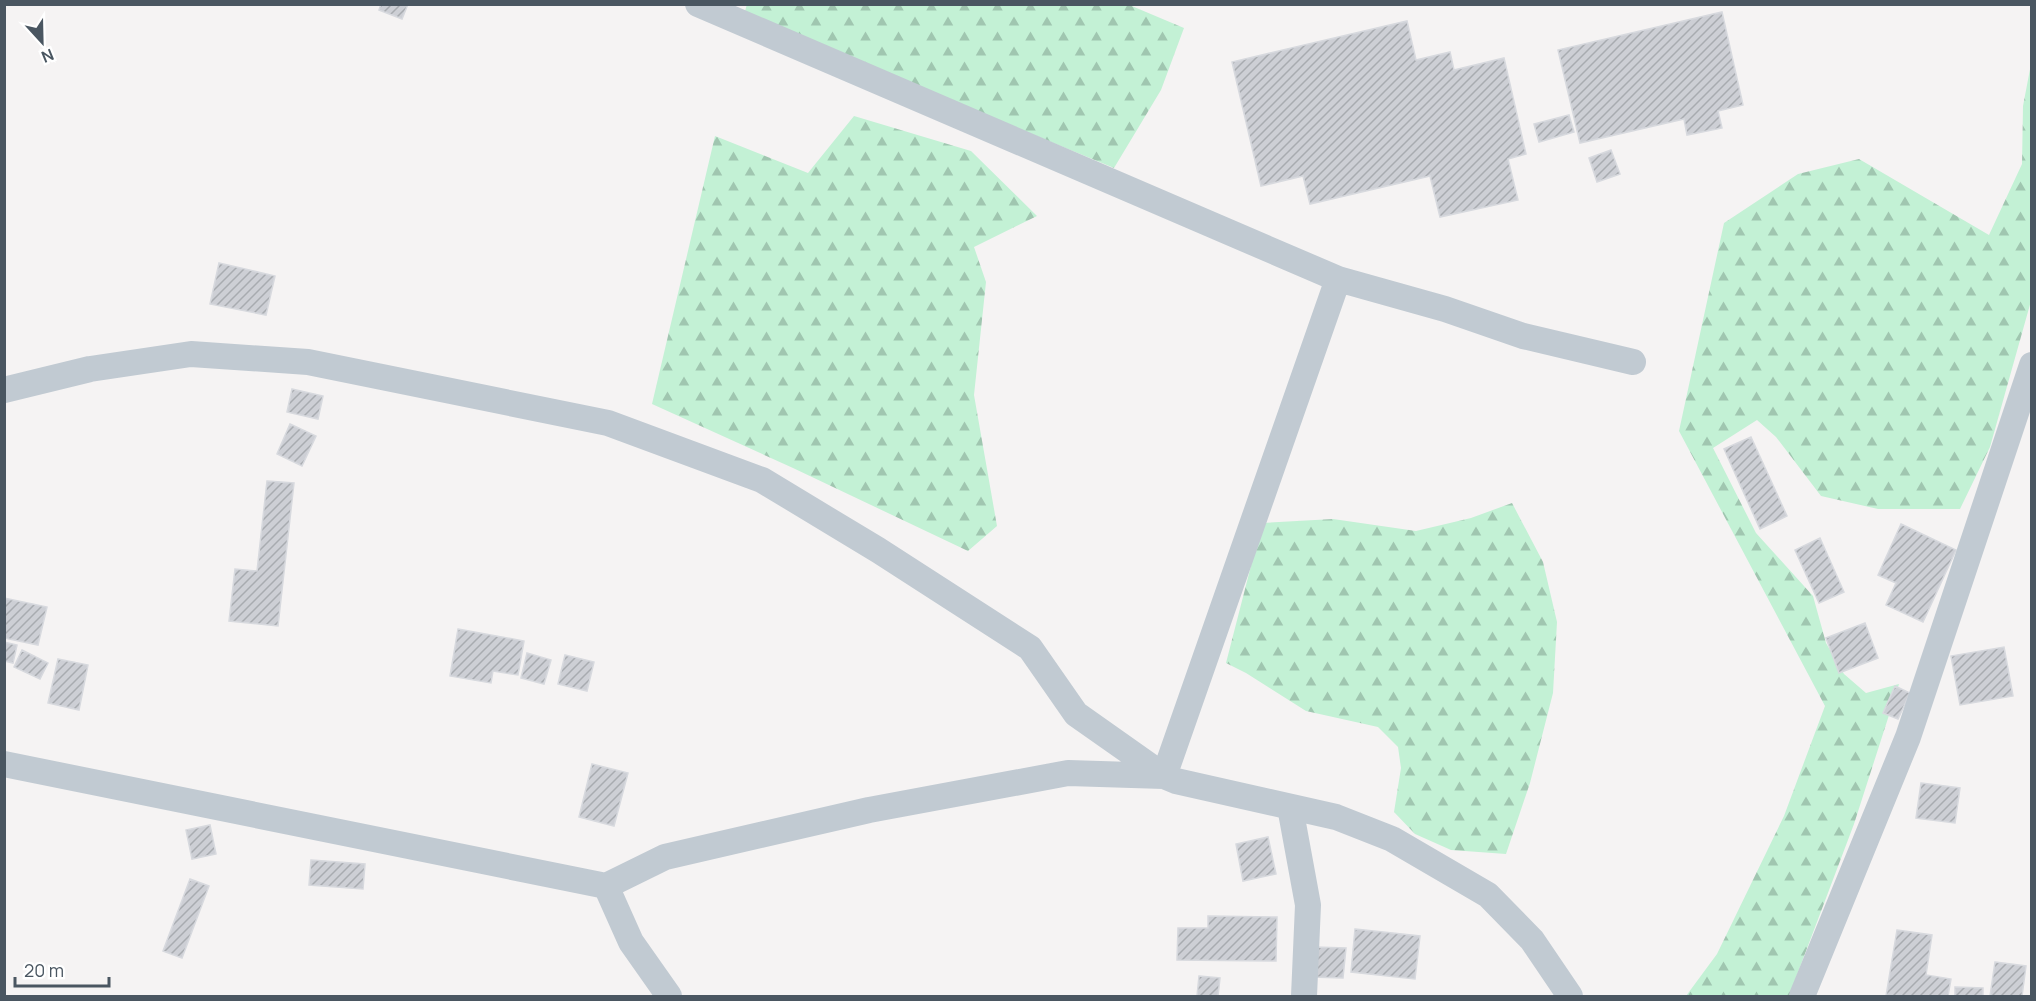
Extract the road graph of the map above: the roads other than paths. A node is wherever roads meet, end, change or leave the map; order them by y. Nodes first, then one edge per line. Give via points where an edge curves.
1 (713, 7) edge
2 (1338, 279) junction
3 (1633, 362) dead end
4 (2031, 365) edge
5 (4, 390) edge
6 (4, 764) edge
7 (1164, 776) junction
8 (1290, 807) junction
9 (606, 886) junction
10 (669, 996) edge
11 (1304, 996) edge
12 (1570, 996) edge
13 (1802, 996) edge

1 - 2 street
2 - 3 street via 1523,336
2 - 7 street
4 - 13 street via 1908,737
5 - 7 street via 90,369 191,354 308,362 608,423 762,480 878,550 1030,648 1076,714
6 - 9 street
7 - 8 street
7 - 9 street via 1068,773 869,810 665,857
8 - 11 street via 1308,905
8 - 12 street via 1336,818 1392,839 1488,895 1532,940
9 - 10 street via 631,942

